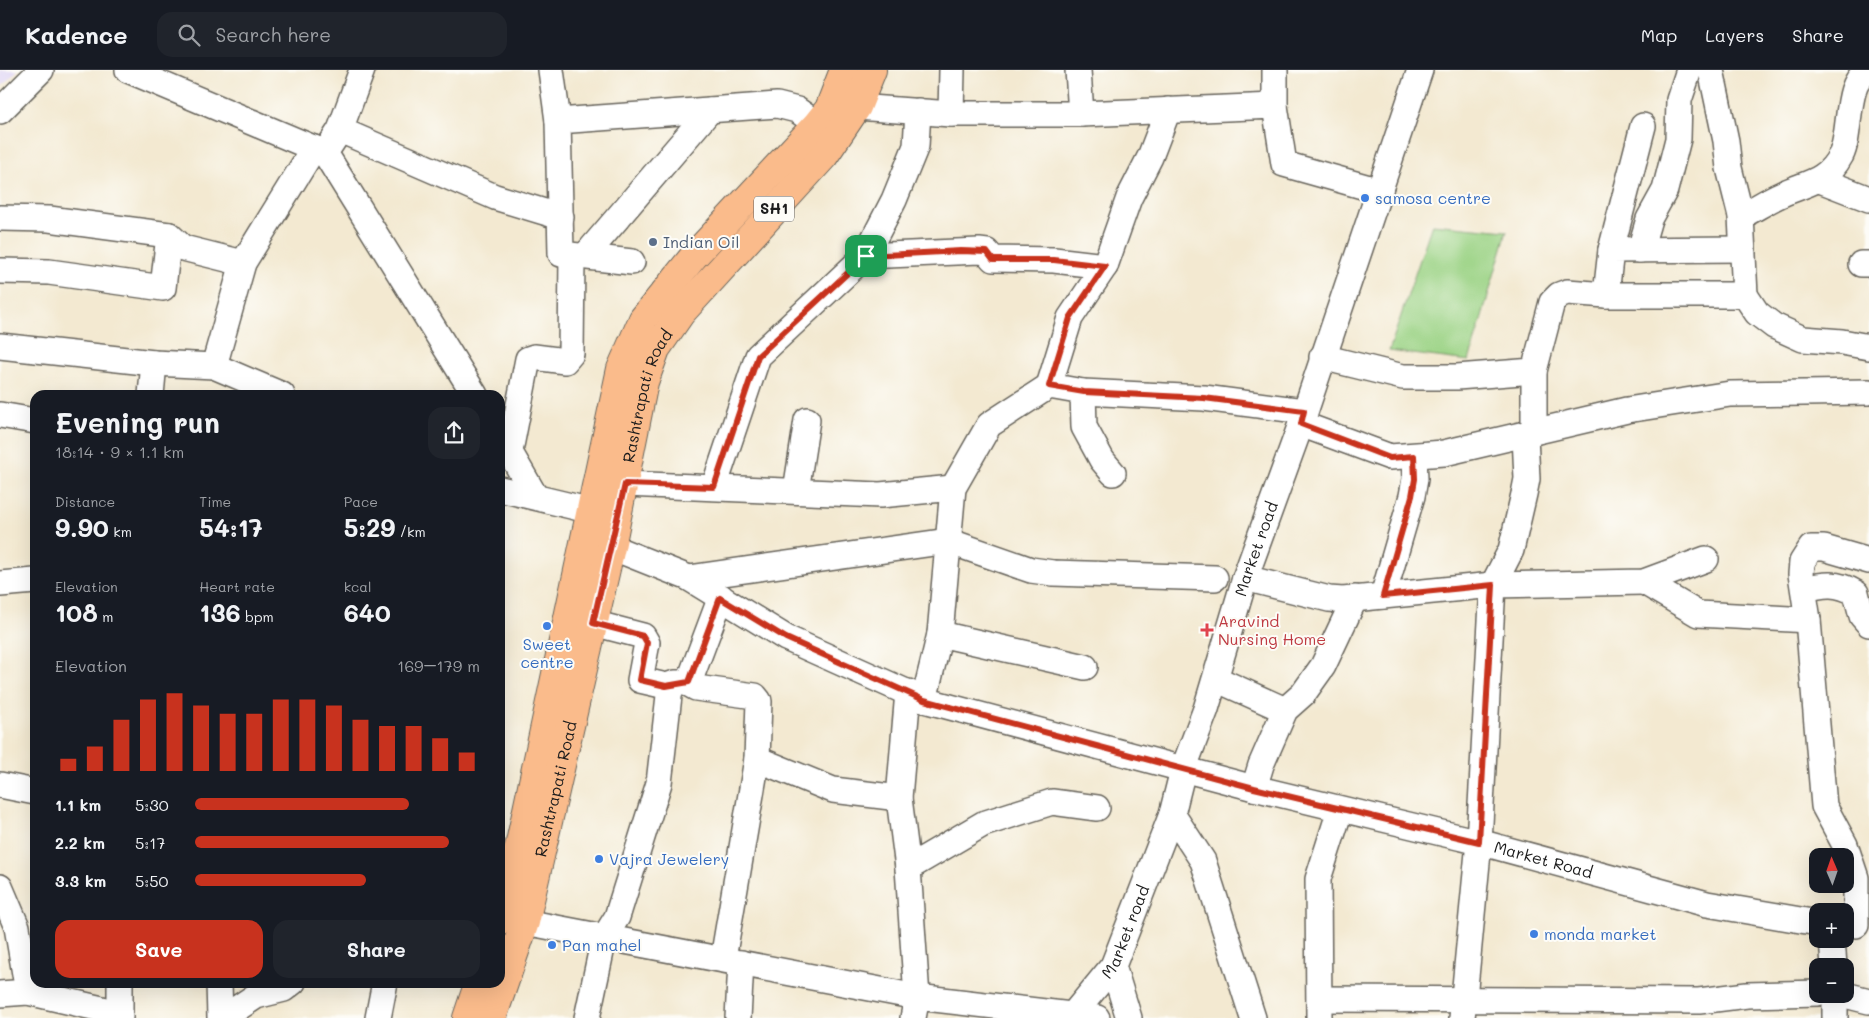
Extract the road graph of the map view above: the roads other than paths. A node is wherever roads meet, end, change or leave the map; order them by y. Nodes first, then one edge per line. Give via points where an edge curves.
1 (41, 70) edge
2 (128, 70) edge
3 (362, 70) edge
4 (551, 70) edge
5 (844, 70) edge
6 (872, 70) edge
7 (952, 70) edge
8 (1078, 70) edge
9 (1275, 70) edge
10 (1420, 70) edge
11 (1689, 70) edge
12 (1710, 70) edge
13 (1869, 71) edge
14 (174, 79) edge
15 (858, 106) junction
16 (1276, 106) junction
17 (710, 110) junction
18 (1168, 110) junction
19 (0, 111) edge
20 (918, 111) junction
21 (951, 114) junction
22 (1080, 114) junction
23 (558, 121) junction
24 (817, 124) junction
25 (1643, 126) dead end
26 (340, 130) junction
27 (319, 150) junction
28 (1820, 180) junction
29 (1380, 191) junction
30 (1869, 199) edge
31 (1741, 216) junction
32 (560, 217) junction
33 (0, 218) edge
34 (169, 235) junction
35 (1743, 249) junction
36 (1611, 250) junction
37 (1640, 250) junction
38 (579, 256) junction
39 (866, 256) junction
40 (632, 262) dead end
41 (243, 263) junction
42 (1105, 266) junction
43 (0, 271) edge
44 (1745, 294) junction
45 (1606, 295) junction
46 (661, 296) junction
47 (681, 313) junction
48 (0, 346) edge
49 (1869, 348) edge
50 (1322, 357) junction
51 (154, 363) junction
52 (214, 366) junction
53 (1534, 371) junction
54 (1049, 386) junction
55 (151, 390) edge
56 (270, 390) edge
57 (472, 390) edge
58 (1084, 392) junction
59 (1869, 392) edge
60 (0, 415) edge
61 (1303, 417) junction
62 (30, 420) edge
63 (807, 420) dead end
64 (1529, 434) junction
65 (505, 444) edge
66 (1414, 456) junction
67 (1113, 472) dead end
68 (625, 484) junction
69 (714, 487) junction
70 (953, 488) junction
71 (796, 491) junction
72 (505, 495) edge
73 (535, 496) junction
74 (592, 511) junction
75 (948, 541) junction
76 (612, 547) junction
77 (1706, 559) dead end
78 (1869, 561) edge
79 (689, 578) junction
80 (1215, 578) dead end
81 (1245, 578) junction
82 (30, 582) edge
83 (1644, 582) junction
84 (0, 584) edge
85 (1493, 585) junction
86 (1804, 589) junction
87 (1869, 589) edge
88 (1383, 596) junction
89 (720, 598) junction
90 (1355, 598) junction
91 (1808, 620) junction
92 (1866, 620) edge
93 (593, 623) junction
94 (940, 634) junction
95 (1085, 668) dead end
96 (1216, 679) junction
97 (678, 685) junction
98 (916, 696) junction
99 (1284, 710) junction
100 (756, 759) junction
101 (1183, 770) junction
102 (0, 785) edge
103 (1254, 788) junction
104 (30, 791) edge
105 (899, 798) junction
106 (1097, 808) dead end
107 (1340, 810) junction
108 (1172, 814) junction
109 (1479, 842) junction
110 (908, 868) junction
111 (0, 886) edge
112 (506, 919) edge
113 (1809, 921) edge
114 (1857, 924) edge
115 (604, 938) junction
116 (732, 961) junction
117 (1113, 966) junction
118 (120, 988) edge
119 (220, 988) edge
120 (285, 988) edge
121 (384, 988) edge
122 (477, 988) edge
123 (496, 988) edge
124 (28, 992) junction
125 (1809, 993) edge
126 (0, 994) edge
127 (1854, 997) edge
128 (1869, 1000) edge
129 (1835, 1003) edge
130 (915, 1008) edge
131 (1320, 1008) edge
132 (1463, 1008) edge
133 (1698, 1009) edge
134 (978, 1012) edge
135 (119, 1016) edge
136 (1072, 1016) junction
137 (222, 1018) edge
138 (378, 1018) edge
139 (467, 1018) edge
140 (492, 1018) edge
141 (587, 1018) edge
142 (738, 1018) edge
143 (1097, 1018) edge
144 (1129, 1018) edge
145 (1253, 1018) edge
146 (1835, 1018) edge

1 - 19 street
2 - 14 street
3 - 26 street
4 - 23 street
5 - 24 main road, Rashtrapati Road / SH1 via 828,109
6 - 15 main road, Rashtrapati Road / SH1
7 - 21 street
8 - 22 street
9 - 16 street
10 - 29 street, Market road
11 - 37 street via 1679,100 1678,139 1665,190 1650,219
12 - 31 street
13 - 28 street via 1859,78 1852,91 1847,140 1842,154
14 - 27 street
15 - 20 street
15 - 47 main road, Rashtrapati Road / SH1 via 824,156
16 - 18 street
16 - 29 street via 1284,164
17 - 23 street
17 - 24 street via 777,105 797,110
17 - 38 street
18 - 22 street
18 - 42 street via 1150,157 1129,198
20 - 21 street
20 - 39 street via 916,146
21 - 22 street
23 - 32 street
24 - 46 main road, Rashtrapati Road / SH1
25 - 36 street
26 - 27 street
26 - 32 street via 495,197
27 - 41 street
27 - 57 street
28 - 30 street
28 - 31 street via 1783,193
29 - 50 street, Market road
31 - 35 street
32 - 38 street via 560,252 562,255
33 - 34 street via 49,219
34 - 41 street via 182,248
34 - 43 street via 163,288 50,272
35 - 37 street
35 - 44 street
36 - 37 street
36 - 45 street
38 - 40 street
38 - 65 street via 570,354 565,360 528,359
39 - 42 street via 979,251 988,253 993,260 1054,260
39 - 69 street via 758,356
41 - 52 street
42 - 54 street via 1070,318
44 - 45 street
44 - 49 street via 1751,307 1774,326 1803,339
45 - 53 street via 1568,292 1552,302
46 - 47 main road
46 - 74 main road, Rashtrapati Road / SH1 via 643,319 621,369
47 - 68 main road, Rashtrapati Road / SH1 via 656,349 644,382
48 - 51 street
50 - 53 street via 1403,377
50 - 61 street, Market road
51 - 52 street
51 - 55 street
52 - 56 street
53 - 64 street
54 - 58 street
54 - 70 street via 989,425
58 - 61 street via 1204,398
58 - 67 street via 1084,427 1102,460
59 - 64 street via 1730,394 1627,410
60 - 62 street
61 - 66 street via 1390,458
61 - 81 street, Market road
63 - 71 street
64 - 66 street via 1444,453
64 - 85 street via 1527,480 1511,550
65 - 73 street
66 - 88 street via 1412,496
68 - 69 street
68 - 76 main road, Rashtrapati Road / SH1
69 - 71 street
70 - 71 street via 880,495
70 - 75 street
72 - 73 street
73 - 74 street
74 - 112 main road, Rashtrapati Road / SH1
75 - 79 street
75 - 80 street via 1031,570
75 - 94 street
76 - 79 street, Market Road
76 - 93 main road, Rashtrapati Road / SH1
77 - 83 street
78 - 86 street via 1824,548 1811,548 1802,562
79 - 89 street, Market Road
81 - 90 street via 1329,599
81 - 96 street, Market road
82 - 84 street
83 - 85 street
83 - 91 street via 1698,614
85 - 88 street
85 - 109 street
86 - 91 street
86 - 92 street via 1834,584 1846,587 1856,593
87 - 92 street
88 - 90 street
89 - 97 street via 691,677
89 - 98 street, Market Road via 786,638
90 - 99 street via 1323,666 1303,694
91 - 114 street via 1824,806 1845,845 1856,878
93 - 97 street via 643,636 647,643 640,680
93 - 112 main road, Rashtrapati Road / SH1
94 - 95 street
94 - 98 street
96 - 99 street
96 - 101 street, Market road
97 - 100 street via 755,696 759,701
97 - 115 street via 659,783 617,917
98 - 101 street, Market Road
98 - 105 street
99 - 103 street
100 - 105 street via 833,790
100 - 116 street
101 - 103 street, Market Road
101 - 108 street, Market road
102 - 104 street
103 - 107 street, Market Road
105 - 110 street
106 - 110 street via 1052,802 983,824
107 - 109 street, Market Road
107 - 131 street via 1318,879
108 - 117 street, Market road
108 - 145 street via 1203,861
109 - 113 street, Market Road via 1707,904
109 - 132 street
110 - 130 street
111 - 124 street via 17,927
112 - 115 street
115 - 116 street
115 - 141 street
116 - 130 street
116 - 142 street
117 - 136 street, Market road
117 - 144 street
118 - 135 street
119 - 137 street
120 - 137 street via 256,996
121 - 138 street
122 - 139 main road
123 - 140 main road, Rashtrapati Road / SH1
124 - 126 street
124 - 135 street
125 - 133 street via 1747,995
127 - 128 street
129 - 146 street
130 - 134 street
131 - 132 street
132 - 133 street
134 - 136 street
136 - 143 street

